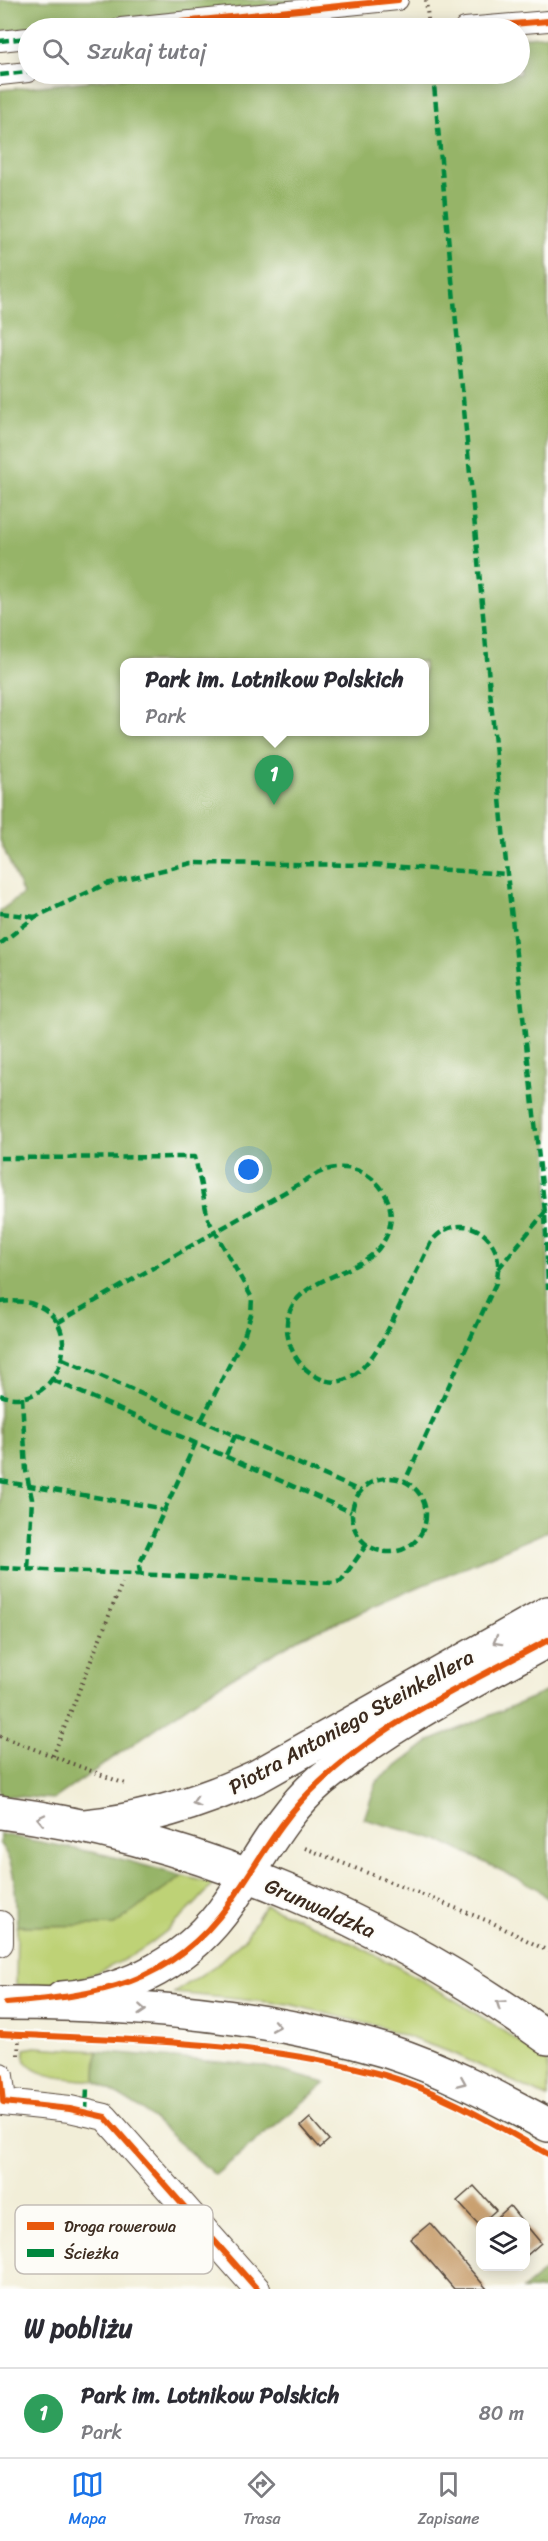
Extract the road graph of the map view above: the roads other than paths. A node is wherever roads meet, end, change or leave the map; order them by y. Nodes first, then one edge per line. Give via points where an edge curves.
1 (398, 0) edge
2 (220, 18) edge
3 (548, 21) edge
4 (530, 23) edge
5 (18, 39) edge
6 (0, 41) edge
7 (18, 73) edge
8 (0, 75) edge
9 (548, 1613) edge
10 (548, 1640) edge
11 (0, 1812) edge
12 (78, 1827) junction
13 (247, 1875) junction
14 (0, 1924) edge
15 (0, 1943) edge
16 (5, 2014) edge
17 (548, 2038) edge
18 (10, 2071) edge
19 (548, 2125) edge
20 (183, 2205) edge
21 (213, 2239) edge
22 (257, 2289) edge

1 - 2 street
3 - 4 street
5 - 6 street
7 - 8 street
9 -> 12 street, Piotra Antoniego Steinkellera via 248,1781 157,1814
10 - 13 street, Piotra Antoniego Steinkellera via 394,1725 342,1764 297,1805
12 -> 11 street, Grunwaldzka
12 - 13 street, Grunwaldzka via 177,1851
13 - 16 street, Piotra Antoniego Steinkellera via 228,1905 193,1946 147,1977
17 -> 13 street, Grunwaldzka via 428,1959 338,1913
14 - 15 street
16 -> 19 street via 218,2017 332,2037 416,2062 491,2094
18 - 20 street via 3,2102 105,2117
21 - 22 street

